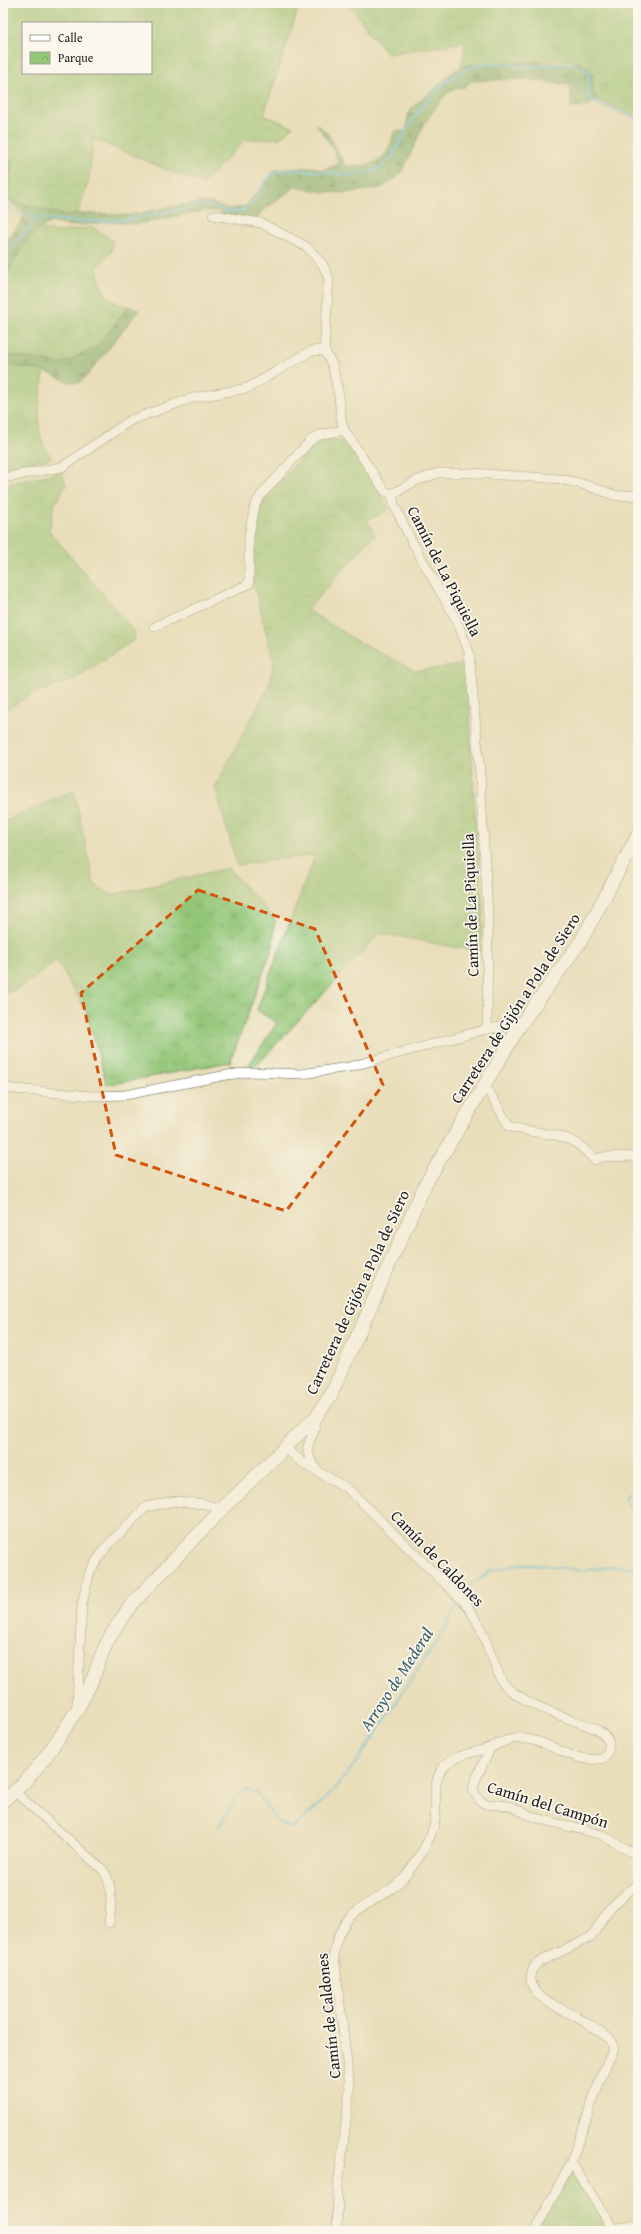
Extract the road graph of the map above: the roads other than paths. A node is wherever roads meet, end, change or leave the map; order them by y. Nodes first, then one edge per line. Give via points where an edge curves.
1 (213, 215) dead end
2 (324, 350) junction
3 (344, 430) junction
4 (3, 478) edge
5 (392, 494) junction
6 (638, 495) edge
7 (154, 627) dead end
8 (638, 835) edge
9 (519, 1027) junction
10 (487, 1030) junction
11 (485, 1085) junction
12 (3, 1088) edge
13 (638, 1156) edge
14 (316, 1417) junction
15 (288, 1444) junction
16 (306, 1449) junction
17 (320, 1472) junction
18 (222, 1509) junction
19 (77, 1710) junction
20 (491, 1747) junction
21 (15, 1792) junction
22 (3, 1801) edge
23 (638, 1856) edge
24 (638, 1883) edge
25 (109, 1923) dead end
26 (571, 2162) junction
27 (638, 2225) edge
28 (613, 2229) junction
29 (337, 2231) edge
30 (535, 2231) edge
31 (596, 2231) edge

1 - 2 street via 261,223 307,247 323,265 329,279
2 - 3 street, Camín de La Piquiella via 332,364
2 - 4 street via 311,351 248,388 192,398 131,420 62,467
3 - 5 street, Camín de La Piquiella via 385,491
3 - 7 street via 320,435 311,440 261,495 251,516 249,584
5 - 6 street via 438,473 473,473 560,479 618,496
5 - 10 street, Camín de La Piquiella via 394,505 408,533 457,620 469,652 480,774 488,918
8 - 9 street, Carretera de Gijón a Pola de Siero via 581,941
9 - 10 street via 506,1026
9 - 11 street, Carretera de Gijón a Pola de Siero
10 - 12 street via 349,1067 300,1074 252,1072 227,1075 125,1095 92,1096
11 - 13 street via 509,1126 577,1142 594,1160 602,1157
11 - 14 street, Carretera de Gijón a Pola de Siero via 425,1185 331,1395
14 - 15 street, Carretera de Gijón a Pola de Siero
14 - 16 street
15 - 16 street
15 - 17 street, Camín de Caldones via 303,1463
15 - 18 street, Carretera de Gijón a Pola de Siero
16 - 17 street, Camín de Caldones via 309,1458
17 - 20 street, Camín de Caldones via 348,1488 467,1605 480,1627 505,1687 527,1701 596,1730 605,1735 609,1742 609,1750 604,1758 595,1761 582,1759 535,1740 523,1738 508,1740
18 - 19 street, Carretera de Gijón a Pola de Siero via 158,1574 119,1620
18 - 19 street via 205,1504 174,1501 146,1507 106,1547 90,1571 82,1604
19 - 21 street, Carretera de Gijón a Pola de Siero via 30,1776
20 - 23 street, Camín del Campón via 473,1790 479,1800 485,1804 510,1806 534,1817 602,1836
20 - 29 street, Camín de Caldones via 453,1759 443,1767 437,1776 434,1828 426,1847 395,1888 366,1903 352,1914 336,1941 334,1955 350,2088 338,2186
21 - 22 street, Carretera de Gijón a Pola de Siero
21 - 25 street via 104,1870 108,1876 111,1901
24 - 26 street via 610,1908 591,1937 537,1963 532,1971 532,1983 539,1997 611,2040 614,2049 602,2074
26 - 28 street
26 - 30 street
27 - 28 street
28 - 31 street

